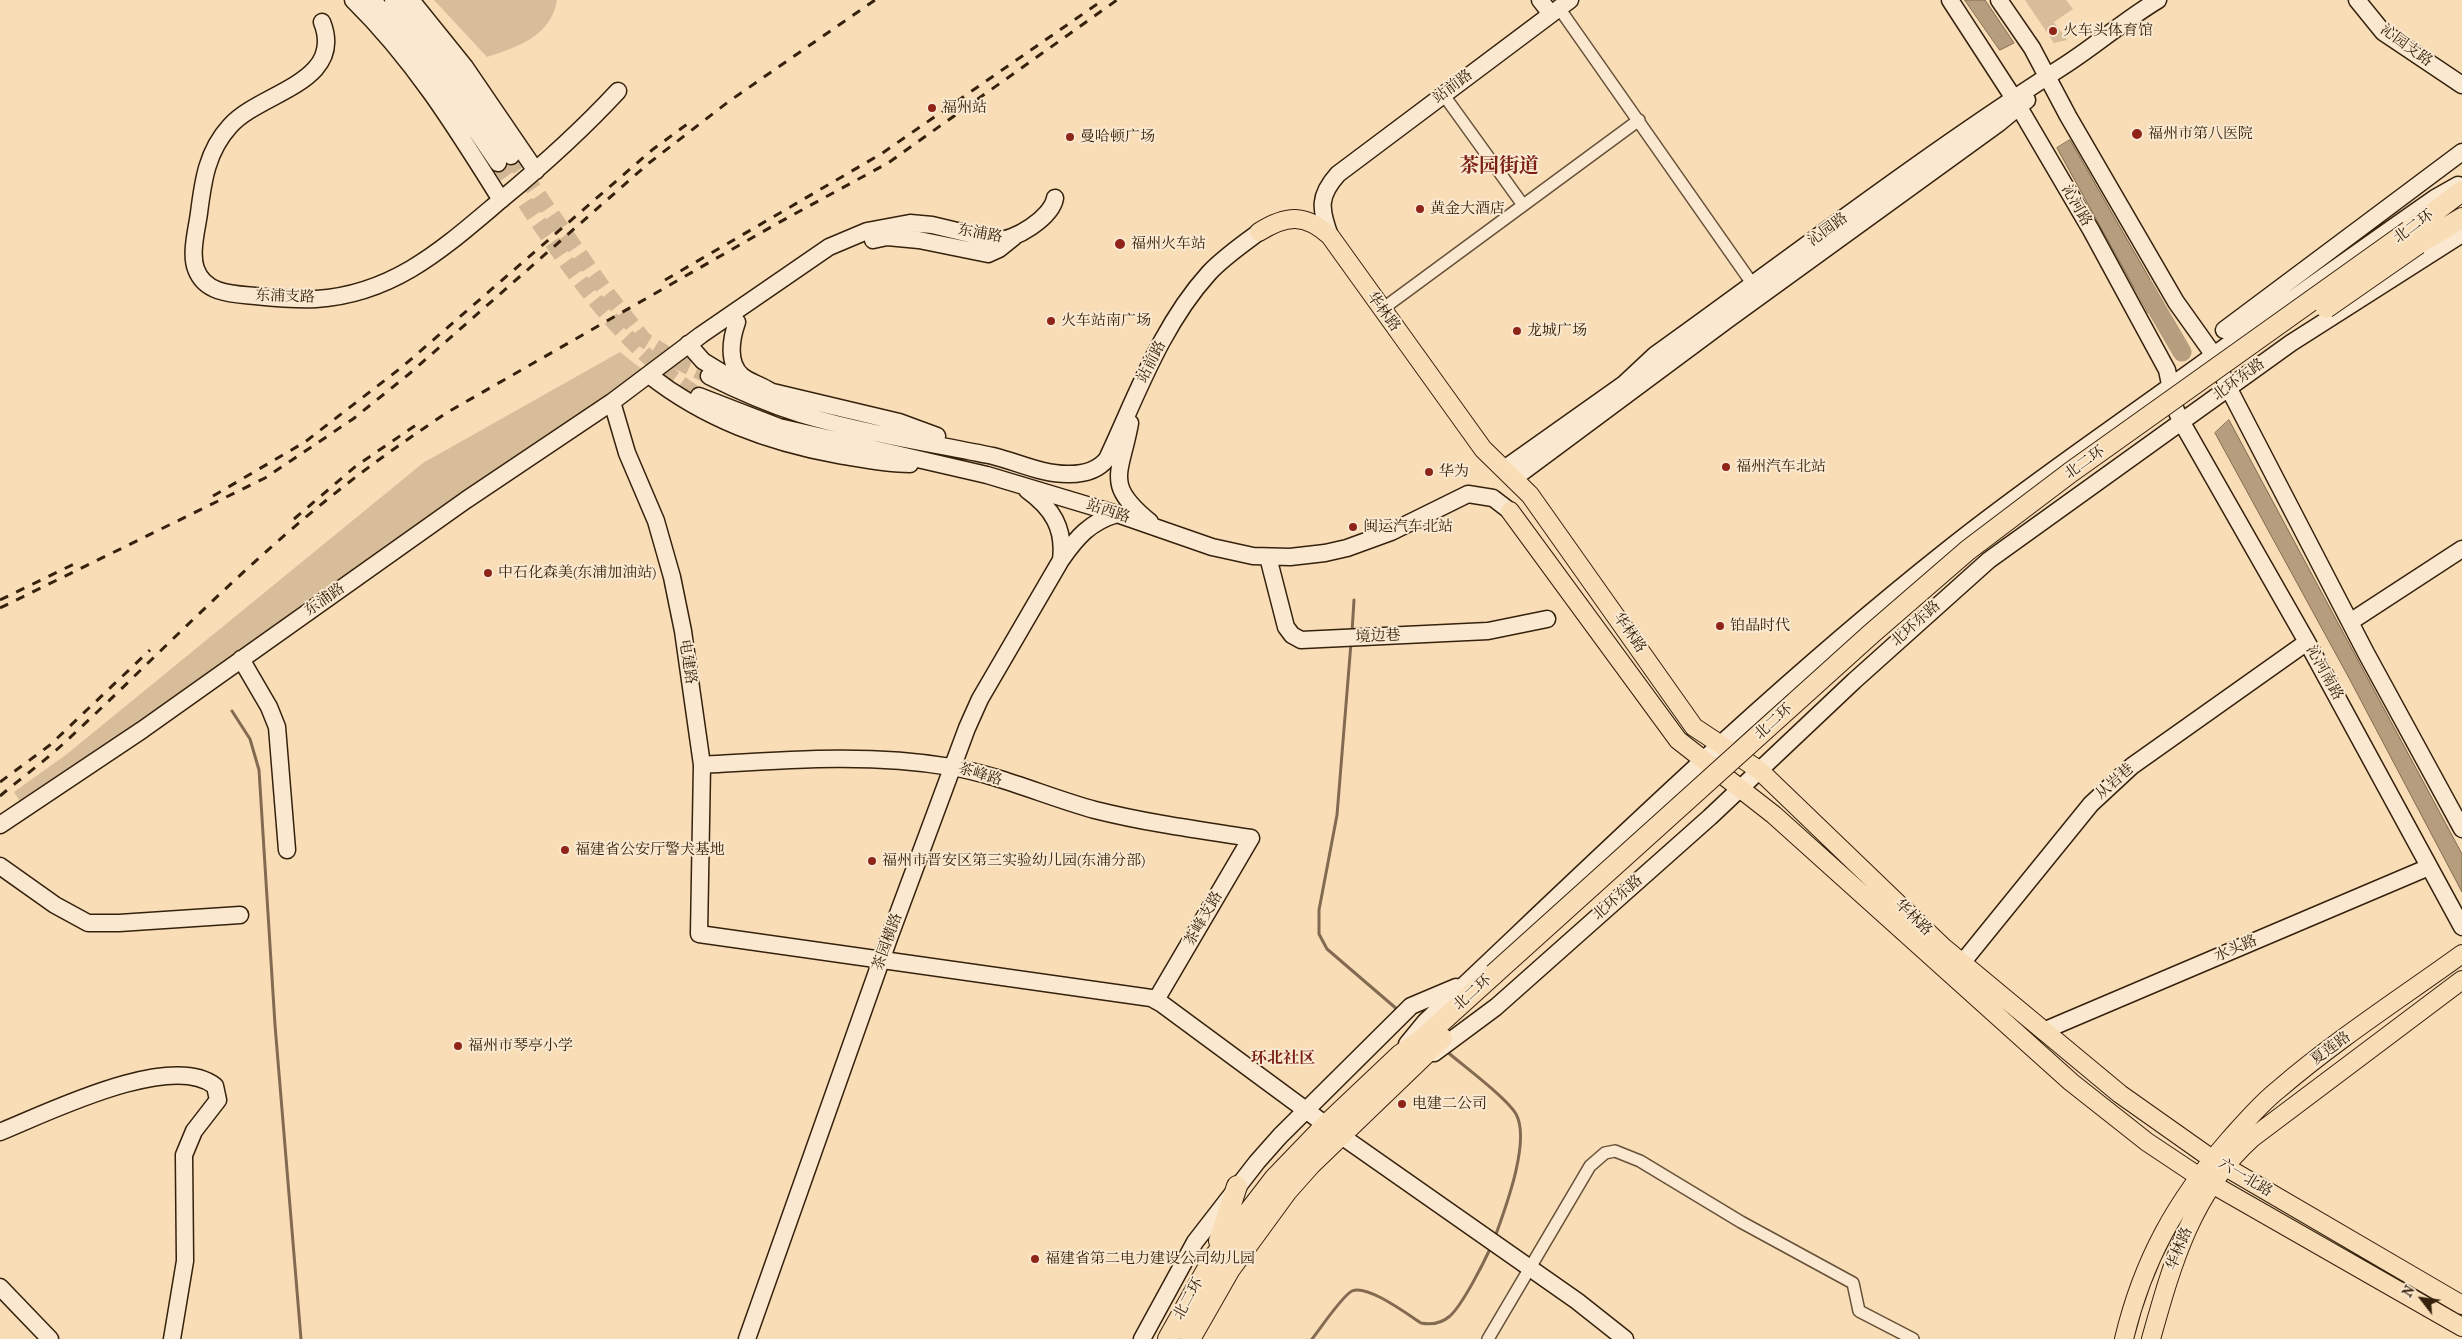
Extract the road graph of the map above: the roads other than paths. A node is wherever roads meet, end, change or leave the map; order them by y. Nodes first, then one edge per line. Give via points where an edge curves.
1 (353, 0) edge
2 (372, 0) edge
3 (393, 0) edge
4 (411, 0) edge
5 (1540, 0) edge
6 (1950, 0) edge
7 (1999, 0) edge
8 (2158, 0) edge
9 (2357, 0) edge
10 (1560, 7) edge
11 (322, 22) dead end
12 (2049, 78) junction
13 (2462, 84) edge
14 (618, 91) dead end
15 (1443, 94) junction
16 (2016, 102) junction
17 (1639, 120) junction
18 (2462, 152) edge
19 (536, 171) junction
20 (2425, 181) junction
21 (2462, 183) edge
22 (2462, 191) edge
23 (1055, 198) dead end
24 (2435, 198) junction
25 (501, 200) junction
26 (1523, 205) junction
27 (2462, 218) edge
28 (1022, 231) junction
29 (1259, 232) joint
30 (2462, 234) edge
31 (1330, 236) junction
32 (2414, 238) junction
33 (2313, 274) junction
34 (1757, 290) junction
35 (1381, 310) junction
36 (737, 322) junction
37 (2224, 330) dead end
38 (691, 347) junction
39 (2213, 354) junction
40 (649, 375) junction
41 (709, 376) tunnel mouth
42 (2171, 386) junction
43 (2228, 388) junction
44 (774, 394) junction
45 (699, 396) tunnel mouth
46 (1135, 396) junction
47 (612, 402) junction
48 (2181, 421) junction
49 (998, 457) junction
50 (941, 464) junction
51 (1508, 474) junction
52 (1019, 484) junction
53 (1510, 511) joint
54 (1117, 514) junction
55 (1159, 530) junction
56 (2462, 549) edge
57 (1268, 557) junction
58 (1061, 560) junction
59 (1547, 619) dead end
60 (2350, 622) junction
61 (2307, 642) junction
62 (242, 659) junction
63 (1721, 743) junction
64 (1704, 759) junction
65 (702, 766) junction
66 (952, 767) junction
67 (1759, 770) junction
68 (1741, 788) junction
69 (0, 825) edge
70 (2462, 829) edge
71 (1251, 838) joint
72 (287, 850) dead end
73 (0, 866) edge
74 (2429, 867) junction
75 (240, 915) dead end
76 (2462, 927) edge
77 (2462, 954) edge
78 (882, 959) junction
79 (1962, 963) junction
80 (2462, 980) edge
81 (1466, 983) junction
82 (1156, 1000) junction
83 (2043, 1031) junction
84 (1429, 1040) junction
85 (1306, 1109) junction
86 (1333, 1130) junction
87 (0, 1132) edge
88 (2219, 1162) junction
89 (2205, 1180) junction
90 (1237, 1186) junction
91 (1214, 1257) junction
92 (1530, 1268) junction
93 (0, 1287) edge
94 (2462, 1305) edge
95 (2462, 1327) edge
96 (50, 1339) edge
97 (172, 1339) edge
98 (747, 1339) edge
99 (1142, 1339) edge
100 (1168, 1339) edge
101 (1190, 1339) edge
102 (1488, 1339) edge
103 (1625, 1339) edge
104 (1913, 1339) edge
105 (2124, 1339) edge
106 (2151, 1339) edge

1 - 25 main road via 440,102
2 - 3 main road via 424,56 504,159 442,57
4 - 19 main road via 465,68
5 - 10 main road
6 - 16 main road, 沁河路
7 - 12 main road
8 - 12 main road, 沁园路 via 2114,28
9 - 13 main road, 沁园支路 via 2376,25 2391,38
10 - 15 main road, 站前路
10 - 17 street
11 - 25 main road, 东浦支路 via 327,40 318,67 308,77 238,119 212,152 204,178 194,260 200,278 223,292 283,298 317,299 363,290 424,263
12 - 16 main road, 沁园路
12 - 39 main road via 2176,302
14 - 19 main road, 东浦支路 via 574,138
15 - 26 street
15 - 31 main road, 站前路 via 1331,182 1322,200
16 - 34 main road, 沁园路
16 - 42 main road, 沁河路 via 2090,230 2166,370
17 - 26 street
17 - 34 street
18 - 20 main road
19 - 25 main road, 东浦支路
20 - 24 main road
20 - 33 main road
21 - 24 main road
22 - 32 highway, 北二环
23 - 28 main road via 1046,217
24 - 33 main road
26 - 35 street
27 - 32 highway, 北二环
28 - 36 main road, 东浦路 via 988,254 895,237 862,243 820,266
28 - 38 main road, 东浦路 via 999,240 932,224 910,223 858,234 825,250
29 - 31 main road, 华林路 via 1280,221 1297,219 1312,222
29 - 46 main road, 站前路 via 1222,261 1200,284 1166,334
30 - 43 main road, 北环东路 via 2291,343
31 - 35 main road, 华林路
32 - 84 highway, 北二环, bridge via 2071,472 1968,550 1871,634
33 - 37 main road
33 - 39 main road
34 - 51 main road, 沁园路
35 - 51 main road, 华林路 via 1483,449
36 - 38 main road, 东浦路
36 - 44 main road via 732,339 734,364 742,376
38 - 40 main road, 东浦路
38 - 44 main road via 715,369
39 - 42 main road
39 - 43 main road
40 - 47 main road, 东浦路
40 - 50 main road via 703,412 770,439 888,464
41 - 49 main road via 800,414
42 - 48 main road, 沁河路
42 - 63 main road via 2010,501 1945,552 1805,668
43 - 48 main road, 北环东路
43 - 60 main road
44 - 49 main road via 899,422
45 - 50 main road, 站西路 via 787,429
46 - 49 main road, 站前路 via 1101,466 1079,473 1049,473
46 - 55 main road via 1118,476 1120,489 1135,510
47 - 62 main road, 东浦路 via 466,500
47 - 65 main road, 电建路 via 627,453 656,521 672,577
48 - 61 main road, 沁河南路
48 - 67 main road, 北环东路 via 1988,560
50 - 52 main road, 站西路
51 - 63 main road, 华林路 via 1530,495 1694,727
52 - 54 main road, 站西路
52 - 58 main road via 1040,500 1057,521 1062,534
53 - 57 main road, 站西路 via 1493,498 1468,494 1391,532 1347,548 1325,554
53 - 64 main road, 华林路 via 1678,740
54 - 55 main road, 站西路
54 - 58 main road, 茶园横路 via 1082,532
55 - 57 main road, 站西路 via 1234,553
56 - 60 main road
57 - 59 main road, 境边巷 via 1288,632 1301,640 1488,631
58 - 66 main road, 茶园横路 via 980,699
60 - 70 main road
61 - 74 main road, 沁河南路
61 - 79 main road, 从岩巷 via 2112,782
62 - 69 main road, 东浦路 via 130,739
62 - 72 main road via 277,728
63 - 64 main road
63 - 67 main road, 华林路
64 - 68 main road, 华林路
64 - 81 main road
65 - 66 main road, 茶峰路 via 851,758 897,759
65 - 78 main road, 电建路 via 699,934
66 - 71 main road, 茶峰路 via 1152,823
66 - 78 main road, 茶园横路
67 - 68 main road, 北环东路
67 - 79 main road, 华林路
68 - 84 main road, 北环东路 via 1496,1007
68 - 89 main road, 华林路 via 2071,1082 2147,1142
71 - 82 main road, 茶峰支路
73 - 75 main road via 55,905 88,923
74 - 76 main road, 沁河南路
74 - 83 main road, 水头路
77 - 88 main road, 夏莲路 via 2298,1072 2260,1106
78 - 82 main road
78 - 98 main road, 茶园横路
79 - 83 main road, 华林路
80 - 88 main road, 夏莲路
81 - 84 main road
81 - 85 main road via 1411,1006
82 - 85 main road
83 - 88 main road, 六一北路 via 2126,1099
84 - 86 highway, 北二环
85 - 86 main road
85 - 90 main road
86 - 91 highway, 北二环 via 1274,1179
86 - 92 main road
86 - 101 highway, 北二环 via 1311,1164 1263,1221 1214,1294
87 - 97 main road via 139,1079 181,1076 205,1080 215,1086 218,1100 194,1131 184,1155 185,1261
88 - 89 main road, 华林路
88 - 94 main road, 六一北路
89 - 95 main road, 六一北路
89 - 105 main road, 华林路 via 2171,1217 2144,1272
89 - 106 main road, 华林路 via 2178,1248
90 - 91 highway
90 - 99 main road via 1195,1242
91 - 100 highway, 北二环
92 - 102 street
92 - 103 main road
92 - 104 street via 1590,1166 1605,1153 1615,1150 1640,1161 1853,1283 1859,1311
93 - 96 main road

